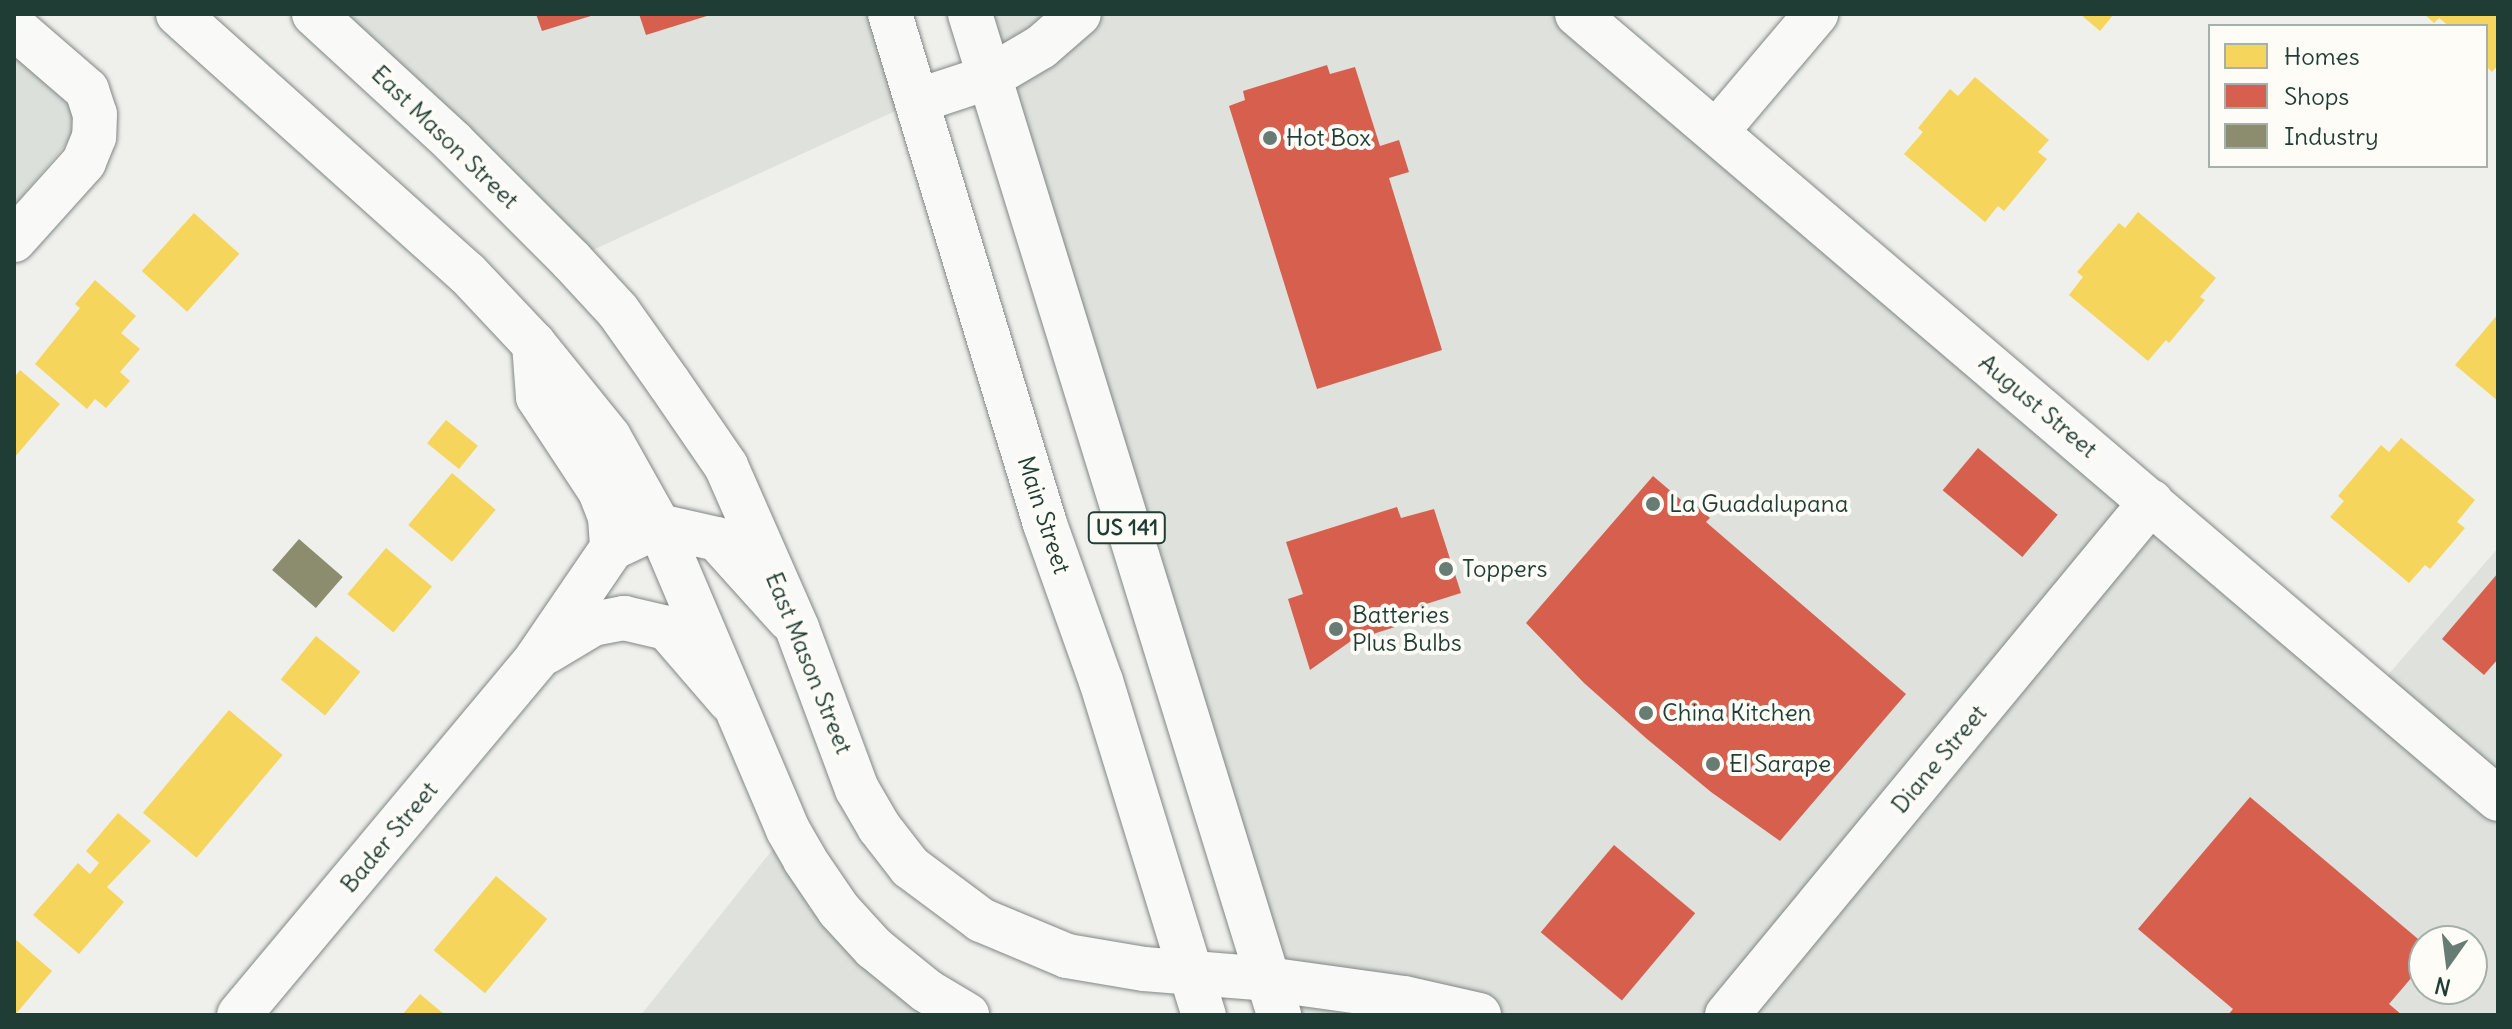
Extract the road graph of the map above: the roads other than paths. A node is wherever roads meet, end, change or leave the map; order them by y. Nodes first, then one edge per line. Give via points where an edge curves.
1 (178, 14) edge
2 (314, 14) edge
3 (890, 14) edge
4 (970, 14) edge
5 (1079, 14) edge
6 (1577, 14) edge
7 (1816, 14) edge
8 (14, 27) edge
9 (990, 77) junction
10 (917, 101) junction
11 (1716, 132) junction
12 (14, 240) edge
13 (534, 344) junction
14 (2151, 502) junction
15 (659, 526) junction
16 (612, 548) junction
17 (797, 628) junction
18 (537, 658) junction
19 (738, 709) junction
20 (2498, 799) edge
21 (1190, 971) junction
22 (1273, 997) edge
23 (239, 1015) edge
24 (967, 1015) edge
25 (1204, 1015) edge
26 (1479, 1015) edge
27 (1727, 1015) edge

1 - 13 main road via 467,273
2 - 17 main road, East Mason Street via 453,142 618,311 726,466
3 - 10 main road, Main Street / US 141
4 - 9 main road, US 141
5 - 9 main road via 1041,47
6 - 11 main road, August Street
7 - 11 main road
8 - 12 main road via 87,90 95,114 94,137 84,162
9 - 10 main road
9 - 22 main road, US 141
10 - 21 main road, Main Street / US 141 via 1045,524 1101,681
11 - 14 main road, August Street
13 - 15 main road via 609,437
13 - 16 main road via 538,397 600,491 610,517
14 - 20 main road, August Street
14 - 27 main road, Diane Street
15 - 16 main road
15 - 17 main road via 717,539
15 - 19 main road
16 - 18 main road, Bader Street
17 - 21 main road, East Mason Street via 857,789 910,867 981,920 1067,956
18 - 19 main road, Bader Street via 593,624 624,618 667,628
18 - 23 main road, Bader Street
19 - 24 main road via 788,830 839,910 897,970
21 - 22 main road, East Mason Street
21 - 25 main road, Main Street / US 141
22 - 26 main road, East Mason Street via 1404,998

